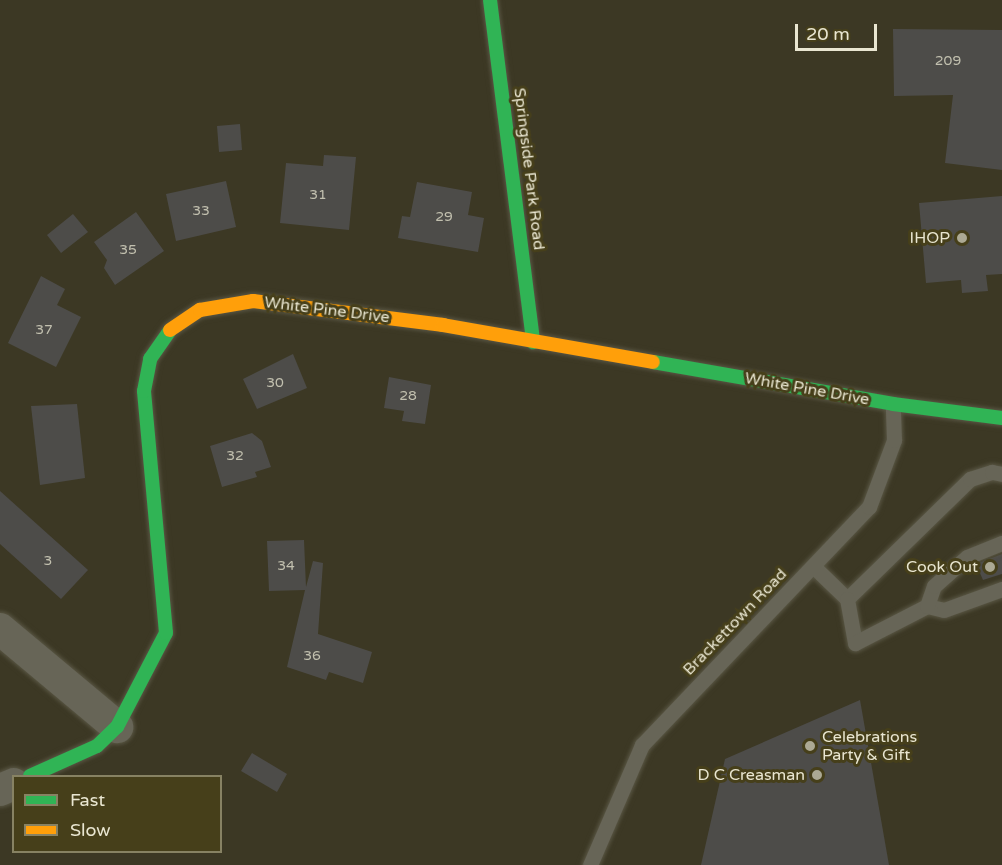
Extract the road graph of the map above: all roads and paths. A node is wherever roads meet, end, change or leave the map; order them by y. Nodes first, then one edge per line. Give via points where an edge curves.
1 (490, 0) edge
2 (533, 342) junction
3 (893, 404) junction
4 (1002, 418) edge
5 (1002, 474) edge
6 (1002, 543) edge
7 (813, 566) junction
8 (1002, 589) edge
9 (847, 599) junction
10 (927, 606) junction
11 (0, 629) edge
12 (117, 727) junction
13 (34, 775) edge
14 (590, 865) edge

1 - 2 street, Springside Park Road
2 - 3 street, White Pine Drive
2 - 12 street, White Pine Drive via 443,325 253,301 200,310 172,327 150,359 144,391 166,633
3 - 4 street, White Pine Drive
3 - 7 lane, Brackettown Road via 894,441 869,507
5 - 9 lane via 992,472 970,480
6 - 10 lane via 967,557 934,586
7 - 9 lane
7 - 14 lane, Brackettown Road via 642,745
8 - 10 lane via 944,610
9 - 10 lane via 855,643
11 - 12 street
12 - 13 street, White Pine Drive via 97,746

